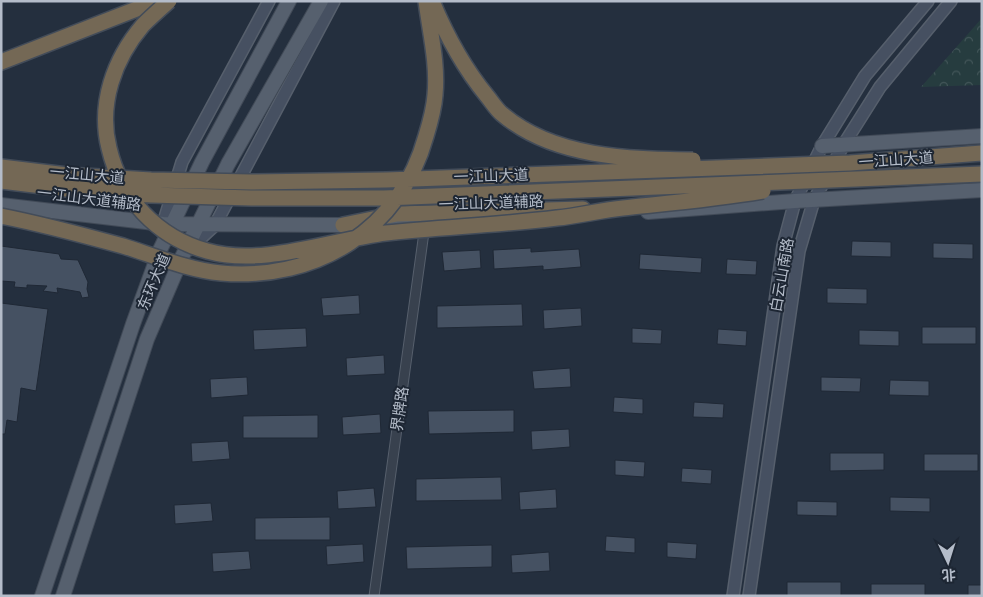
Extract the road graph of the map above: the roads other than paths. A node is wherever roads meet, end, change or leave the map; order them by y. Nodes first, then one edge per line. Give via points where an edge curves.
1 (157, 1) edge
2 (169, 1) edge
3 (269, 1) edge
4 (289, 1) edge
5 (321, 1) edge
6 (334, 1) edge
7 (426, 1) edge
8 (432, 1) edge
9 (928, 1) edge
10 (951, 1) edge
11 (1, 62) edge
12 (982, 136) edge
13 (844, 144) junction
14 (822, 146) junction
15 (982, 153) edge
16 (850, 163) junction
17 (1, 167) edge
18 (982, 174) edge
19 (1, 181) edge
20 (818, 181) junction
21 (982, 190) edge
22 (814, 200) junction
23 (795, 201) junction
24 (1, 205) edge
25 (619, 208) junction
26 (1, 216) edge
27 (425, 222) junction
28 (167, 224) junction
29 (197, 224) junction
30 (215, 224) junction
31 (344, 225) junction
32 (183, 255) junction
33 (42, 596) edge
34 (63, 596) edge
35 (374, 596) edge
36 (733, 596) edge
37 (749, 596) edge

1 - 11 highway
2 - 25 highway, bridge via 143,25 117,64 110,82 106,134 113,164 130,198 154,224 180,241 216,253 238,256 268,254 385,234 558,218
3 - 28 main road via 182,162
4 - 28 main road, 东环大道
5 - 29 main road, 东环大道
6 - 30 main road
7 - 26 highway, bridge via 435,66 435,96 420,156 393,205 367,230 338,250 282,271 220,273
8 - 16 highway, bridge via 453,44 490,100 519,127 542,139 573,149 634,159
9 - 14 main road, 白云山南路 via 865,76
10 - 13 main road, 白云山南路 via 880,87
12 - 13 main road
13 - 14 main road
13 - 22 main road, 白云山南路
14 - 23 main road, 白云山南路
15 - 16 highway, 一江山大道, bridge
16 - 17 highway, 一江山大道, bridge via 250,182 67,175
18 - 20 highway, 一江山大道, bridge
19 - 20 highway, 一江山大道, bridge via 151,195 251,198 384,198
20 - 25 highway, bridge via 718,199
21 - 22 main road, 一江山大道辅路
22 - 23 main road, 一江山大道辅路
22 - 37 main road, 白云山南路 via 799,250
23 - 27 main road, 一江山大道辅路 via 629,214
23 - 36 main road, 白云山南路 via 783,246
24 - 28 main road, 一江山大道辅路
25 - 31 highway, bridge via 397,214
27 - 31 main road, 一江山大道辅路
27 - 35 street, 界牌路
28 - 29 main road, 一江山大道辅路
28 - 33 main road, 东环大道
29 - 30 main road, 一江山大道辅路
29 - 32 main road, 东环大道
30 - 31 main road, 一江山大道辅路
30 - 32 main road
32 - 34 main road, 东环大道 via 147,339

